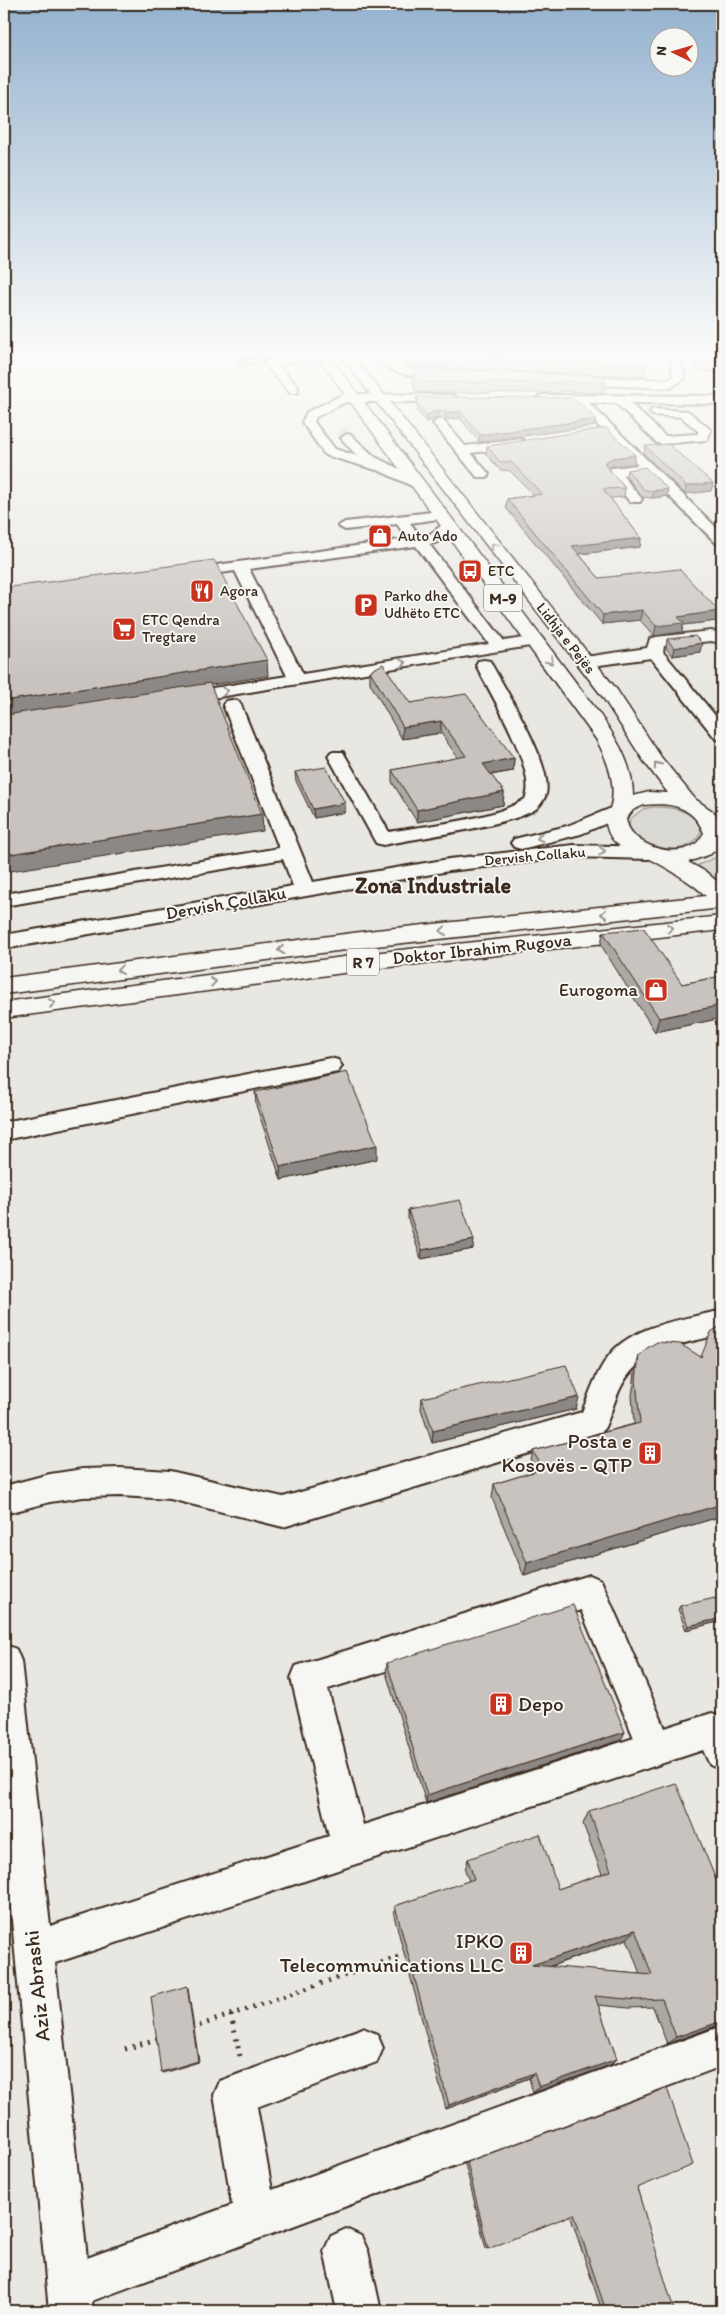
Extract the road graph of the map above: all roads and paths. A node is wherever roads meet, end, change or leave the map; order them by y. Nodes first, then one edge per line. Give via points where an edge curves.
1 (373, 465) edge
2 (379, 465) edge
3 (404, 465) edge
4 (431, 465) edge
5 (474, 465) edge
6 (645, 465) edge
7 (648, 468) junction
8 (387, 469) junction
9 (482, 474) dead end
10 (417, 483) junction
11 (636, 498) dead end
12 (400, 520) junction
13 (445, 520) junction
14 (345, 526) dead end
15 (722, 541) edge
16 (426, 542) junction
17 (240, 566) junction
18 (171, 575) edge
19 (722, 638) edge
20 (536, 642) junction
21 (500, 647) junction
22 (655, 652) junction
23 (585, 662) junction
24 (484, 665) dead end
25 (297, 680) junction
26 (610, 694) junction
27 (170, 700) edge
28 (232, 705) dead end
29 (722, 735) edge
30 (336, 756) dead end
31 (687, 803) junction
32 (620, 810) junction
33 (722, 814) edge
34 (421, 831) junction
35 (719, 841) edge
36 (290, 852) junction
37 (654, 854) junction
38 (445, 865) junction
39 (305, 889) junction
40 (4, 900) edge
41 (722, 900) edge
42 (722, 923) edge
43 (4, 942) edge
44 (4, 986) edge
45 (4, 1010) edge
46 (330, 1066) dead end
47 (4, 1131) edge
48 (722, 1322) edge
49 (4, 1500) edge
50 (4, 1661) edge
51 (656, 1748) junction
52 (722, 1753) edge
53 (350, 1848) junction
54 (33, 1951) junction
55 (404, 1955) edge
56 (231, 2015) junction
57 (185, 2030) edge
58 (167, 2036) edge
59 (722, 2046) edge
60 (363, 2048) dead end
61 (124, 2049) dead end
62 (247, 2090) junction
63 (256, 2219) junction
64 (346, 2251) dead end
65 (70, 2299) edge
66 (359, 2311) edge

1 - 8 street
2 - 8 street
3 - 10 highway, Lidhja e Pejës / M-9
23 -> 4 highway, Lidhja e Pejës / M-9
5 - 9 street
6 - 7 street
7 - 11 street via 612,472
7 - 15 street
8 - 10 street
10 - 13 highway, Lidhja e Pejës / M-9
12 - 13 street
12 - 14 street
12 - 16 street
13 - 16 street
13 - 20 highway, Lidhja e Pejës / M-9
16 - 17 street
16 - 21 street
17 - 18 street
17 - 25 street
19 - 22 street via 711,636 656,642
20 - 21 street
20 -> 32 highway, Lidhja e Pejës / M-9 via 591,716 619,762 622,784
25 -> 21 street
22 - 23 street
22 - 29 street
23 - 26 highway, Lidhja e Pejës / M-9
24 - 34 street via 531,760 536,774 537,795 531,804 519,810
27 -> 25 street
31 -> 26 highway, Lidhja e Pejës / M-9 via 653,760
26 - 33 highway
28 - 36 street
30 - 34 street via 383,839
31 - 32 highway, Lidhja e Pejës via 650,798 638,800
31 - 35 highway, Lidhja e Pejës via 709,817
32 - 37 highway, Lidhja e Pejës via 614,820 618,834 633,847
32 -> 38 street, Dervish Collaku via 574,830
34 - 38 street
35 - 37 highway, Lidhja e Pejës via 686,856
36 - 39 street
36 - 40 street
38 -> 37 street, Dervish Collaku via 574,851
37 - 41 highway, Lidhja e Pejës via 698,877
38 - 39 street, Dervish Çollaku
39 - 43 street, Dervish Çollaku
41 -> 44 highway, Doktor Ibrahim Rugova / R 7 via 366,939
45 -> 42 highway, Doktor Ibrahim Rugova / R 7 via 381,960
46 - 47 street
48 - 49 street via 636,1348 623,1359 610,1379 593,1422 283,1512 170,1485 120,1482 50,1488
50 - 54 street, Aziz Abrashi
51 - 52 street via 712,1730
51 - 53 street
51 - 53 street via 590,1591 308,1678
53 - 54 street
54 - 65 street, Aziz Abrashi
55 - 56 path
56 - 57 path
56 - 62 path
58 - 61 path
59 - 63 street
60 - 62 street
62 - 63 street via 234,2095
63 - 65 street
64 - 66 street

